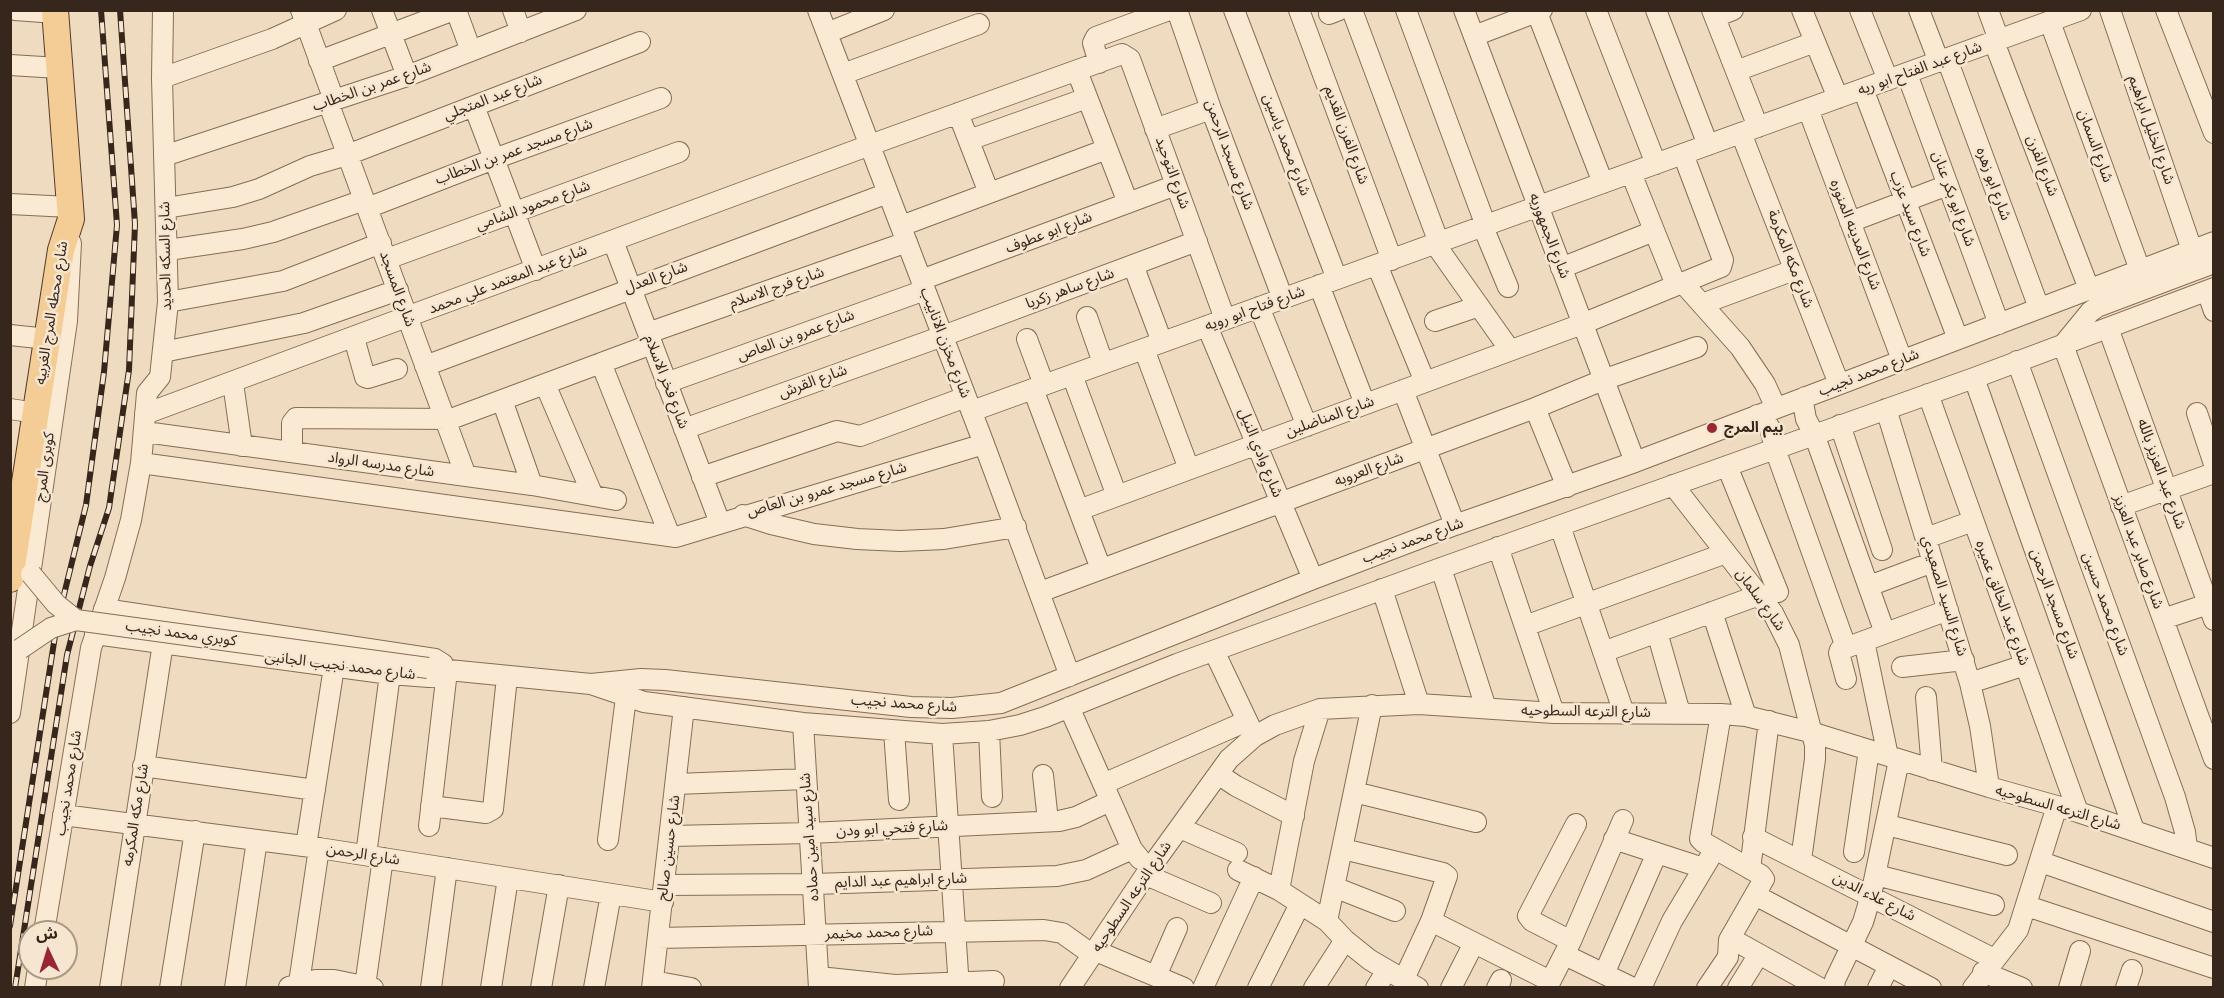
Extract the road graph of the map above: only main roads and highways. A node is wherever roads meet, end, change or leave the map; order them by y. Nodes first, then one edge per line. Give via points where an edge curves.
1 (55, 12) edge
2 (16, 569) edge

1 - 2 main road, شارع محطه المرج الغربيه via 70,213 36,413

